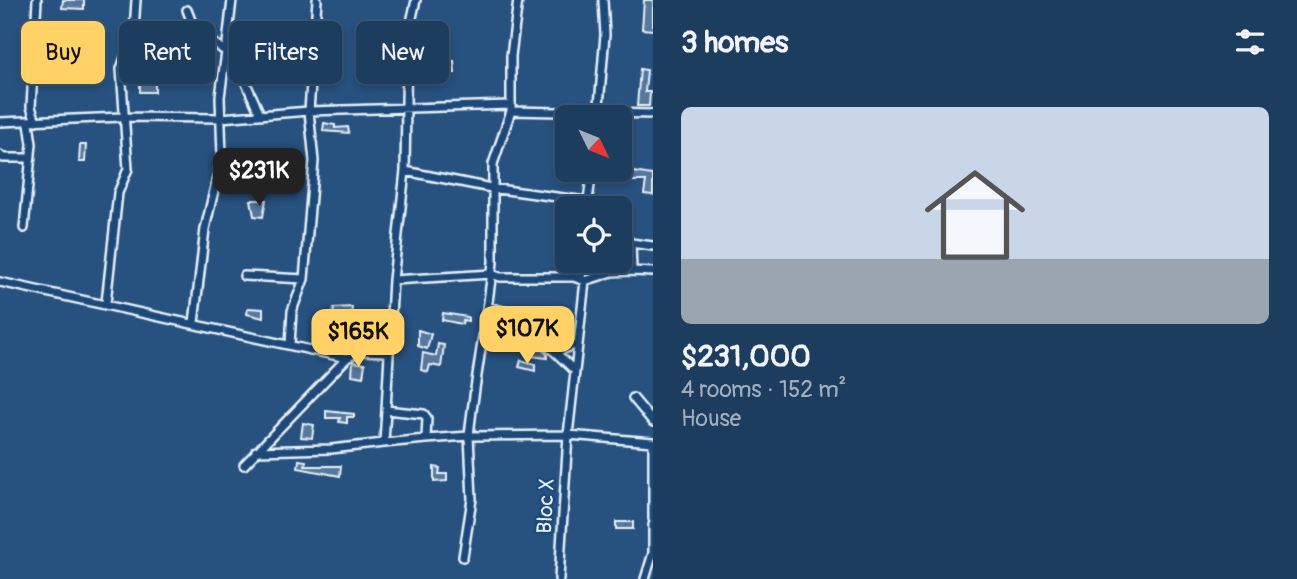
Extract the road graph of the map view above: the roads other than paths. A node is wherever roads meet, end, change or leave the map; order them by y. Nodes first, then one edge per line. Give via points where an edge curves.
1 (37, 0) edge
2 (136, 0) edge
3 (232, 0) edge
4 (317, 0) edge
5 (416, 0) edge
6 (518, 0) edge
7 (603, 0) edge
8 (187, 10) dead end
9 (226, 52) junction
10 (599, 105) edge
11 (408, 108) junction
12 (511, 108) junction
13 (309, 111) junction
14 (555, 112) edge
15 (260, 114) junction
16 (653, 114) edge
17 (632, 115) edge
18 (123, 117) junction
19 (220, 118) junction
20 (0, 122) edge
21 (33, 122) junction
22 (0, 155) edge
23 (30, 158) junction
24 (405, 171) junction
25 (491, 188) junction
26 (555, 199) edge
27 (24, 228) dead end
28 (632, 243) edge
29 (653, 246) edge
30 (632, 271) edge
31 (653, 272) edge
32 (583, 273) edge
33 (608, 273) edge
34 (492, 274) junction
35 (244, 276) dead end
36 (304, 279) junction
37 (393, 280) junction
38 (583, 280) junction
39 (0, 282) edge
40 (106, 303) junction
41 (488, 307) junction
42 (194, 323) junction
43 (578, 344) junction
44 (290, 345) junction
45 (387, 352) junction
46 (555, 352) junction
47 (347, 358) junction
48 (574, 370) junction
49 (634, 398) dead end
50 (386, 410) junction
51 (653, 422) edge
52 (568, 435) junction
53 (469, 436) junction
54 (426, 439) junction
55 (384, 443) junction
56 (653, 443) edge
57 (256, 452) junction
58 (244, 465) dead end
59 (653, 519) edge
60 (653, 526) edge
61 (463, 557) dead end
62 (559, 579) edge
63 (645, 579) edge

1 - 21 street
2 - 18 street via 134,31 121,69
3 - 9 street
4 - 13 street
5 - 11 street via 407,40
6 - 12 street
7 - 10 street
8 - 9 street via 194,28
9 - 15 street
9 - 19 street
11 - 12 street
11 - 13 street
11 - 24 street
12 - 14 street
12 - 25 street via 493,163
13 - 15 street
13 - 36 street via 314,161
15 - 19 street
16 - 17 street
18 - 19 street
18 - 21 street
18 - 40 street via 128,169 118,193
19 - 42 street via 222,156 205,229
20 - 21 street
21 - 23 street
22 - 23 street
23 - 27 street
24 - 25 street
24 - 37 street
25 - 26 street
25 - 34 street via 495,228
28 - 29 street
30 - 31 street
32 - 38 street, Bloc X
33 - 38 street
34 - 37 street
34 - 38 street
34 - 41 street
35 - 36 street
36 - 44 street via 292,311
37 - 45 street
38 - 43 street, Bloc X
39 - 40 street
40 - 42 street
41 - 46 street via 512,313 518,325
41 - 53 street
42 - 44 street
43 - 46 street
43 - 48 street, Bloc X
44 - 47 street
45 - 47 street via 359,351
45 - 50 street
46 - 48 street
47 - 57 street
48 - 52 street, Bloc X
49 - 51 street
50 - 54 street via 424,414
50 - 55 street
52 - 53 street
52 - 56 street
52 - 62 street, Bloc X
53 - 54 street
53 - 61 street via 472,499
54 - 55 street
55 - 57 street
56 - 59 street
57 - 58 street
60 - 63 street via 653,553

